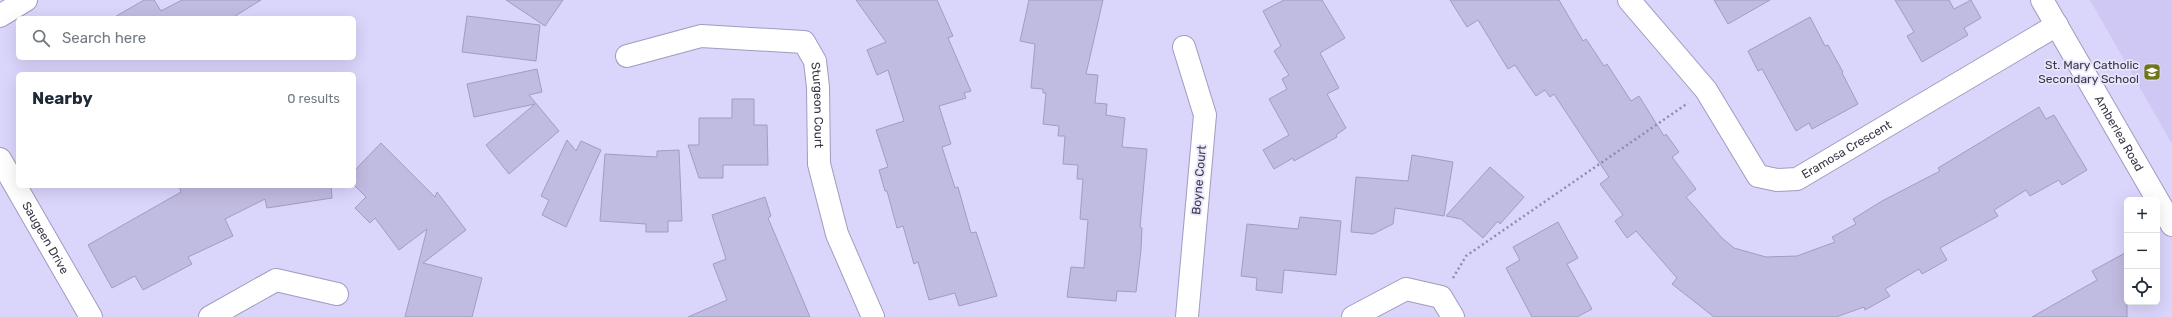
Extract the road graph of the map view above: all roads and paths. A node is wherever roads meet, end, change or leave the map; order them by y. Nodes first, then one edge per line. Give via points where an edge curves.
1 (26, 0) edge
2 (1629, 0) edge
3 (2042, 0) edge
4 (0, 16) edge
5 (2057, 25) junction
6 (1184, 47) dead end
7 (627, 56) dead end
8 (1706, 90) junction
9 (0, 159) edge
10 (16, 187) edge
11 (17, 188) edge
12 (2172, 225) edge
13 (337, 294) dead end
14 (1441, 298) junction
15 (90, 317) edge
16 (210, 317) edge
17 (873, 317) edge
18 (1187, 317) edge
19 (1353, 317) edge
20 (1453, 317) edge

1 - 4 street
2 - 8 street, Eramosa Crescent
3 - 5 street, Amberlea Road
5 - 8 street, Eramosa Crescent via 1797,179 1777,180 1758,176
5 - 12 street, Amberlea Road
6 - 18 street, Boyne Court via 1205,114
7 - 17 street, Sturgeon Court via 702,36 804,42 815,61 819,164 837,234
8 - 14 path via 1466,256
9 - 10 street, Saugeen Drive
11 - 15 street, Saugeen Drive
13 - 16 street via 276,280
14 - 19 street via 1406,288
14 - 20 street

